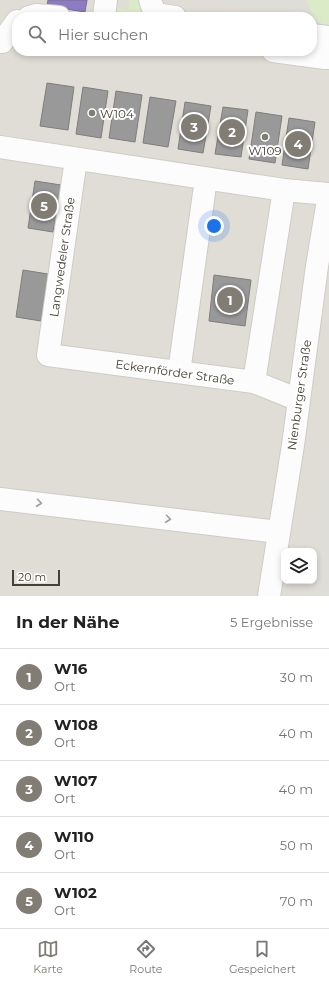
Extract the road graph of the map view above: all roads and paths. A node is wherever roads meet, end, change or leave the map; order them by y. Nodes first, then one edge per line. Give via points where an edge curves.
1 (106, 0) edge
2 (105, 12) edge
3 (12, 30) edge
4 (317, 36) edge
5 (329, 38) edge
6 (6, 40) edge
7 (310, 56) edge
8 (329, 58) edge
9 (0, 148) edge
10 (76, 159) junction
11 (206, 179) junction
12 (284, 190) junction
13 (329, 194) edge
14 (48, 355) joint
15 (179, 372) junction
16 (254, 382) junction
17 (299, 400) junction
18 (0, 498) edge
19 (278, 532) junction
20 (269, 596) edge

1 - 2 lane
3 - 6 lane
4 - 5 lane
7 - 8 lane
9 - 10 lane
10 - 11 lane
10 - 14 lane, Langwedeler Straße
11 - 12 lane
11 - 15 lane
12 - 13 lane
12 - 16 lane
13 - 17 lane, Nienburger Straße
14 - 15 lane, Eckernförder Straße
15 - 16 lane, Eckernförder Straße
16 - 17 lane, Eckernförder Straße
17 - 19 lane, Nienburger Straße
18 -> 19 lane
19 - 20 lane, Nienburger Straße

